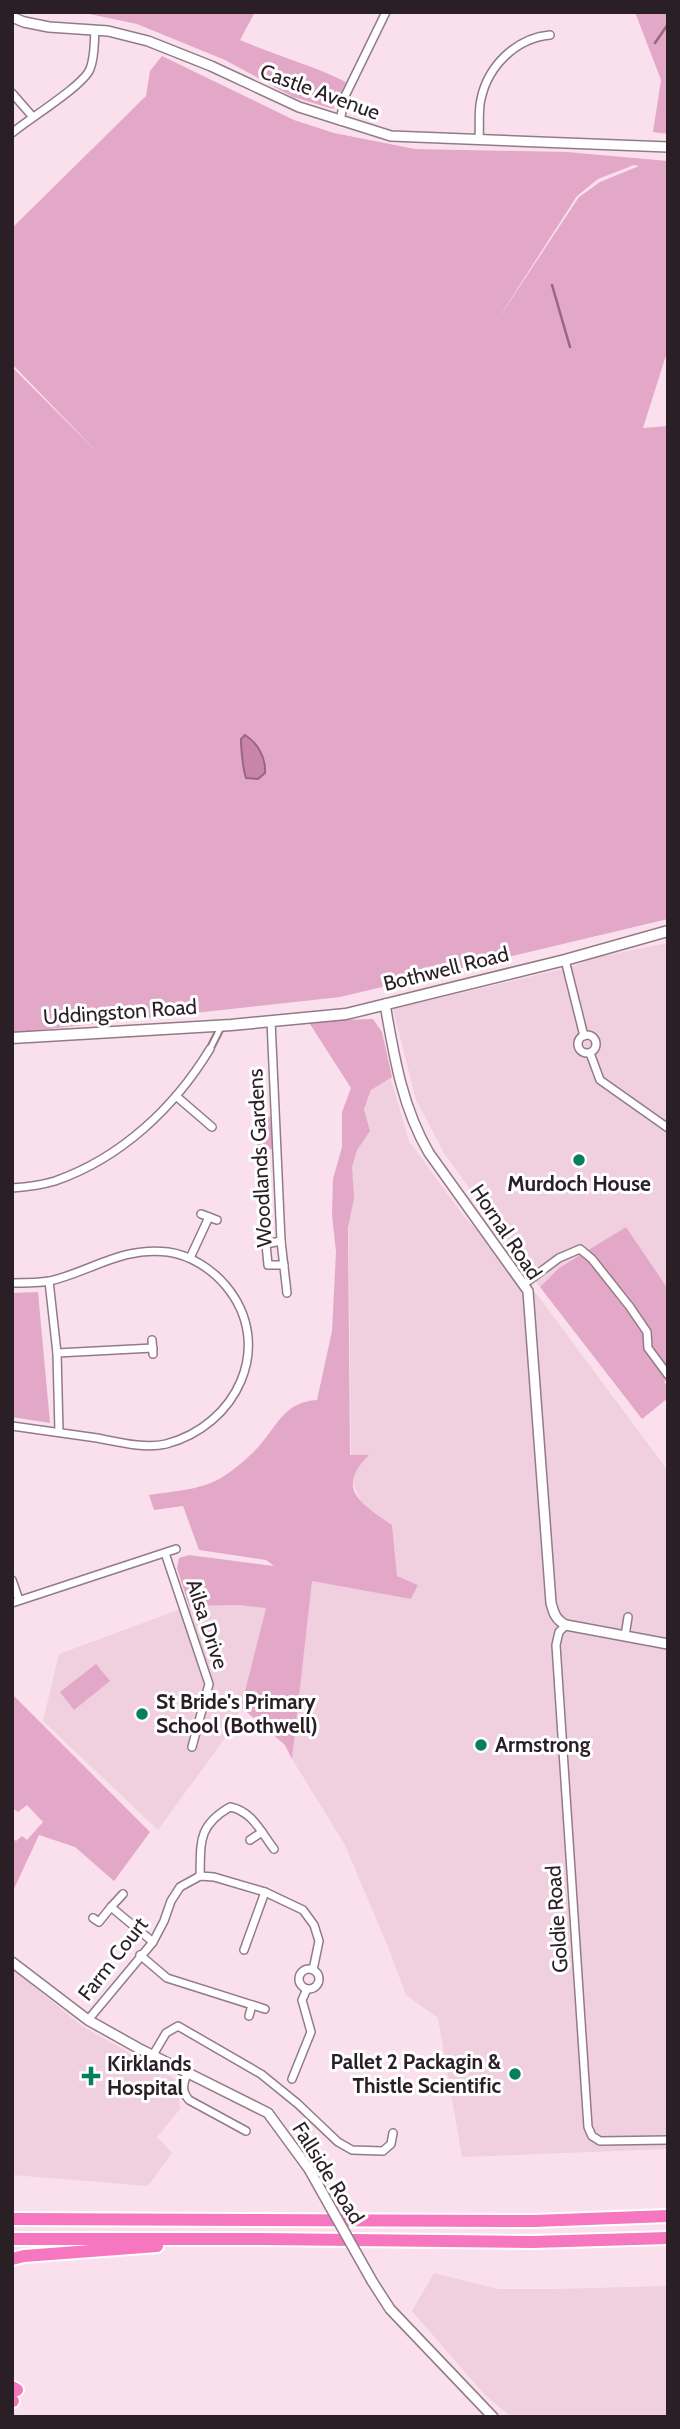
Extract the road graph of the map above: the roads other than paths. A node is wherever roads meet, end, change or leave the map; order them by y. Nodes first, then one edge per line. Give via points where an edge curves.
1 (386, 12) edge
2 (12, 17) edge
3 (95, 30) junction
4 (550, 35) dead end
5 (12, 93) edge
6 (32, 116) junction
7 (340, 121) junction
8 (12, 133) edge
9 (479, 138) junction
10 (668, 147) edge
11 (668, 931) edge
12 (565, 960) junction
13 (385, 1004) junction
14 (271, 1021) junction
15 (226, 1025) junction
16 (584, 1036) junction
17 (12, 1038) edge
18 (210, 1049) joint
19 (590, 1053) junction
20 (176, 1096) junction
21 (212, 1127) dead end
22 (668, 1128) edge
23 (12, 1188) edge
24 (209, 1217) dead end
25 (281, 1241) junction
26 (190, 1258) junction
27 (284, 1265) junction
28 (49, 1281) junction
29 (12, 1283) edge
30 (524, 1284) junction
31 (287, 1293) dead end
32 (153, 1347) dead end
33 (57, 1353) junction
34 (668, 1375) edge
35 (12, 1426) edge
36 (59, 1432) junction
37 (176, 1549) dead end
38 (165, 1553) junction
39 (12, 1580) edge
40 (16, 1602) edge
41 (628, 1617) dead end
42 (562, 1623) junction
43 (625, 1636) junction
44 (668, 1644) edge
45 (192, 1747) dead end
46 (261, 1832) junction
47 (250, 1840) dead end
48 (274, 1849) dead end
49 (200, 1876) junction
50 (265, 1892) junction
51 (123, 1894) dead end
52 (111, 1908) junction
53 (93, 1918) dead end
54 (153, 1942) junction
55 (244, 1950) dead end
56 (141, 1955) junction
57 (12, 1962) edge
58 (313, 1969) junction
59 (307, 1989) junction
60 (252, 2005) junction
61 (265, 2009) dead end
62 (249, 2016) dead end
63 (88, 2020) junction
64 (153, 2055) junction
65 (188, 2072) junction
66 (292, 2079) dead end
67 (246, 2131) dead end
68 (393, 2133) dead end
69 (668, 2140) edge
70 (668, 2216) edge
71 (12, 2220) edge
72 (668, 2238) edge
73 (12, 2239) edge
74 (262, 2239) junction
75 (12, 2259) edge
76 (493, 2417) edge

1 - 7 street via 345,96
2 - 3 street, Castle Avenue via 49,27
3 - 6 street via 90,72
3 - 7 street, Castle Avenue via 162,46
4 - 9 street via 523,43 493,70 480,101
5 - 6 street
6 - 8 street
7 - 9 street, Castle Avenue via 391,136
9 - 10 street, Castle Avenue
11 - 12 main road, Bothwell Road
12 - 13 main road, Bothwell Road
12 - 16 street
13 - 14 main road, Bothwell Road via 346,1014
13 - 30 street, Hornal Road via 398,1074 417,1131
14 - 15 main road, Bothwell Road
14 - 25 street, Woodlands Gardens
15 - 17 main road, Uddingston Road
15 - 18 street
16 - 19 street via 578,1046
16 - 19 street via 596,1042
18 - 20 street
19 - 22 street via 600,1080
20 - 21 street
20 - 23 street via 147,1127 87,1168 53,1182
24 - 26 street
25 - 27 street, Woodlands Gardens
25 - 27 street via 266,1244 268,1265
26 - 28 street via 145,1251
26 - 36 street via 221,1280 242,1310 248,1359 228,1405 212,1422 164,1444 132,1444
27 - 31 street, Woodlands Gardens
28 - 29 street
28 - 33 street
30 - 34 street via 580,1249 647,1332 648,1348
30 - 42 street, Hornal Road via 551,1603
32 - 33 street
33 - 36 street
35 - 36 street
37 - 38 street
38 - 40 street
38 - 45 street, Ailsa Drive via 209,1684
39 - 40 street
41 - 43 street
42 - 43 street
42 - 69 street, Goldie Road via 556,1645 588,2127 600,2141
43 - 44 street
46 - 47 street
46 - 48 street
46 - 49 street via 242,1809 223,1811 203,1835
49 - 50 street
49 - 54 street, Farm Court via 180,1887
50 - 55 street
50 - 58 street via 303,1910 314,1925 319,1941
51 - 52 street
52 - 53 street via 99,1922
52 - 54 street
54 - 56 street, Farm Court
56 - 60 street via 167,1978
56 - 63 street, Farm Court
57 - 63 street, Fallside Road
58 - 59 street via 320,1977 319,1984
58 - 59 street via 300,1976 301,1986
59 - 66 street via 302,2000 311,2032
60 - 61 street
60 - 62 street
63 - 64 street, Fallside Road
64 - 65 street, Fallside Road
64 - 68 street via 166,2033 177,2026 261,2074 352,2150 383,2151 391,2144
65 - 67 street via 184,2095
65 - 76 street, Fallside Road, bridge via 268,2113 309,2169 390,2308
70 - 71 highway via 534,2221
72 - 74 highway via 533,2242
73 - 74 highway
74 - 75 highway

